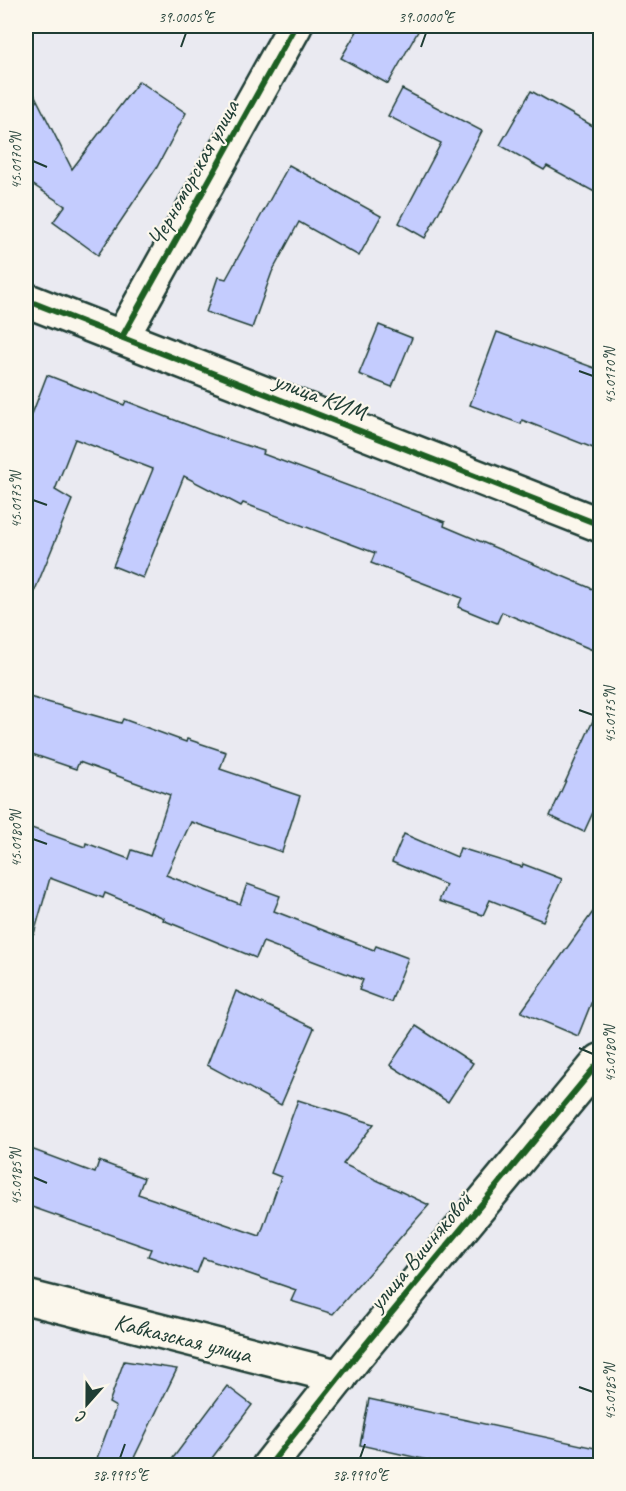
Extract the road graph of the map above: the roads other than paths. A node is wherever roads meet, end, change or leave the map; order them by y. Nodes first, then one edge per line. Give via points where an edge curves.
1 (295, 26) edge
2 (26, 300) edge
3 (122, 337) junction
4 (600, 525) edge
5 (600, 1061) edge
6 (26, 1298) edge
7 (340, 1377) junction
8 (269, 1466) edge

1 - 3 street, Черноморская улица
2 - 3 street, улица КИМ
3 - 4 street, улица КИМ
5 - 7 street, улица Вишняковой
6 - 7 street, Кавказская улица
7 - 8 street, улица Вишняковой

